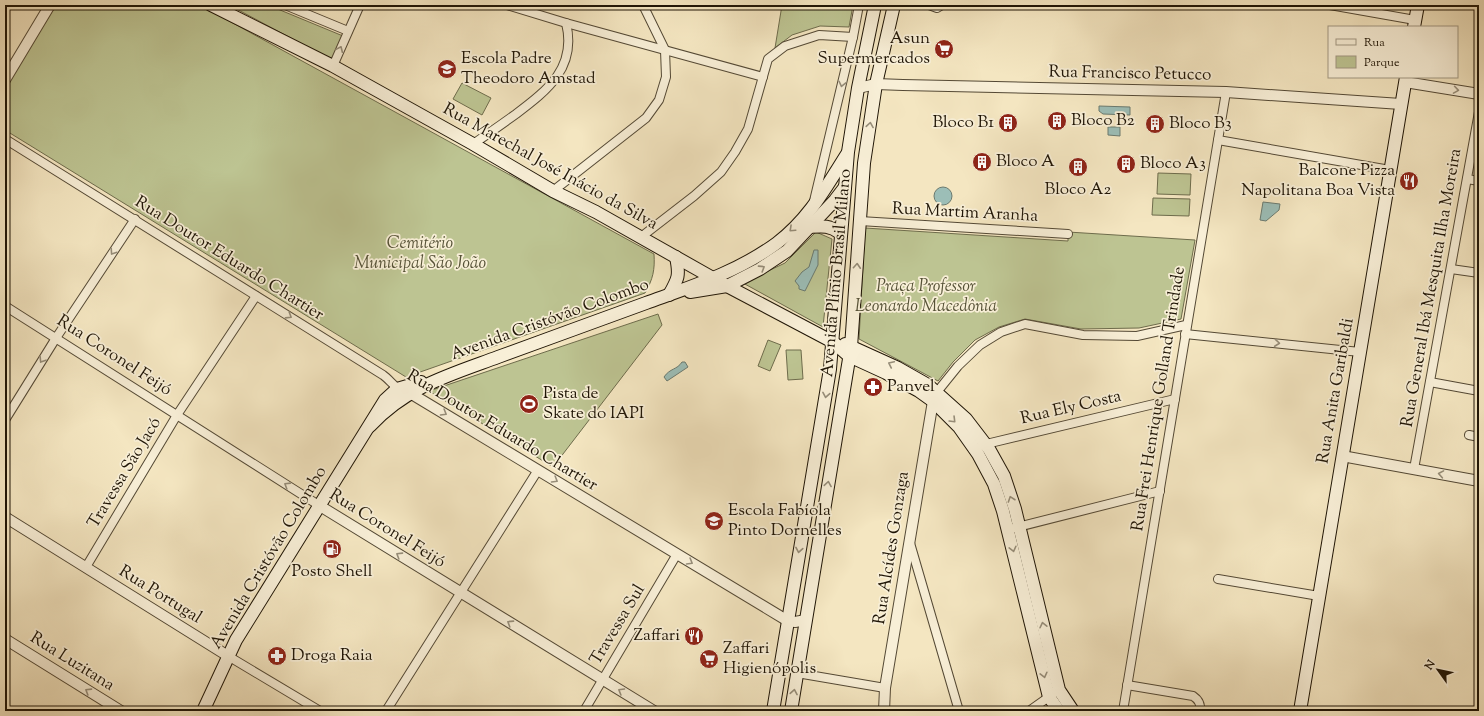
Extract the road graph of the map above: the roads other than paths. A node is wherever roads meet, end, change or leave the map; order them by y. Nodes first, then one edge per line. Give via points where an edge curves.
1 (50, 5) edge
2 (211, 5) edge
3 (224, 5) edge
4 (285, 5) edge
5 (360, 5) edge
6 (507, 5) edge
7 (643, 5) edge
8 (859, 5) edge
9 (875, 5) edge
10 (894, 5) edge
11 (929, 5) edge
12 (942, 5) edge
13 (1330, 5) edge
14 (1418, 5) edge
15 (566, 23) junction
16 (249, 24) junction
17 (1414, 24) edge
18 (348, 32) junction
19 (853, 37) junction
20 (665, 50) junction
21 (333, 66) junction
22 (763, 77) junction
23 (5, 80) edge
24 (1406, 80) edge
25 (876, 84) junction
26 (858, 88) junction
27 (1226, 92) junction
28 (1479, 94) edge
29 (1401, 104) junction
30 (1479, 112) edge
31 (5, 139) edge
32 (1218, 140) junction
33 (473, 144) junction
34 (848, 152) junction
35 (864, 163) junction
36 (1390, 170) junction
37 (1467, 179) junction
38 (1479, 182) edge
39 (845, 186) junction
40 (553, 191) junction
41 (812, 208) junction
42 (135, 219) junction
43 (860, 221) junction
44 (809, 227) junction
45 (840, 233) junction
46 (1068, 234) dead end
47 (641, 238) junction
48 (676, 258) junction
49 (1451, 269) junction
50 (1479, 273) edge
51 (712, 278) junction
52 (727, 286) junction
53 (669, 295) junction
54 (256, 296) junction
55 (5, 306) edge
56 (1186, 325) junction
57 (1185, 334) junction
58 (56, 338) junction
59 (833, 342) junction
60 (850, 352) junction
61 (1360, 352) junction
62 (442, 377) junction
63 (1430, 382) junction
64 (397, 389) junction
65 (1479, 391) edge
66 (410, 393) junction
67 (935, 396) junction
68 (1175, 399) junction
69 (177, 415) junction
70 (5, 420) edge
71 (370, 426) junction
72 (1469, 435) dead end
73 (1479, 437) edge
74 (980, 446) junction
75 (1342, 456) junction
76 (1414, 469) junction
77 (538, 470) junction
78 (1479, 481) edge
79 (1160, 491) junction
80 (320, 506) junction
81 (5, 517) edge
82 (1014, 528) junction
83 (909, 540) junction
84 (677, 554) junction
85 (86, 567) junction
86 (1218, 580) dead end
87 (461, 592) junction
88 (1319, 596) junction
89 (806, 620) junction
90 (788, 621) junction
91 (5, 640) edge
92 (228, 656) junction
93 (797, 673) junction
94 (602, 680) junction
95 (1127, 685) junction
96 (885, 688) junction
97 (1054, 694) junction
98 (122, 711) edge
99 (203, 711) edge
100 (320, 711) edge
101 (386, 711) edge
102 (584, 711) edge
103 (654, 711) edge
104 (773, 711) edge
105 (791, 711) edge
106 (884, 711) edge
107 (959, 711) edge
108 (1029, 711) edge
109 (1059, 711) edge
110 (1073, 711) edge
111 (1123, 711) edge
112 (1200, 711) edge
113 (1300, 711) edge

1 - 23 street
2 - 16 main road, Rua Marechal José Inácio da Silva
3 - 16 main road, Rua Marechal José Inácio da Silva
4 - 18 street
5 - 18 street
6 - 15 street
7 - 20 street
8 - 19 street
9 - 26 main road, Avenida Plínio Brasil Milano
10 - 25 main road, Avenida Plínio Brasil Milano
11 - 12 street via 937,8
13 - 17 street
14 - 17 main road
15 - 20 street
15 - 33 street via 570,36 567,56 551,85 539,97
16 - 21 main road, Rua Marechal José Inácio da Silva
21 -> 18 street
19 - 22 street via 819,35 786,46 768,59
19 -> 41 street
20 - 22 street
20 - 40 street via 666,77 659,100 646,118
21 - 33 main road, Rua Marechal José Inácio da Silva
22 - 47 street via 748,129 721,172
24 -> 28 street
24 - 29 main road, Rua Anita Garibaldi
25 - 26 street, Rua Francisco Petucco
25 - 27 street, Rua Francisco Petucco
35 -> 25 main road, Avenida Plínio Brasil Milano
26 - 34 main road, Avenida Plínio Brasil Milano
27 - 29 street, Rua Francisco Petucco
27 - 32 street, Rua Frei Henrique Golland Trindade
29 - 36 main road, Rua Anita Garibaldi
30 - 37 street, Rua General Ibá Mesquita Ilha Moreira
31 - 42 street, Rua Doutor Eduardo Chartier
32 - 36 street
32 - 56 street, Rua Frei Henrique Golland Trindade
33 - 40 main road, Rua Marechal José Inácio da Silva
34 - 39 main road, Avenida Plínio Brasil Milano
34 - 41 main road, Avenida Cristóvão Colombo
35 - 39 main road, Avenida Cristóvão Colombo
35 - 43 main road, Avenida Plínio Brasil Milano
36 - 61 main road, Rua Anita Garibaldi
37 - 38 street
37 - 49 street, Rua General Ibá Mesquita Ilha Moreira
39 - 44 main road, Avenida Cristóvão Colombo
39 - 45 main road, Avenida Plínio Brasil Milano
40 - 47 main road, Rua Marechal José Inácio da Silva
41 -> 51 main road, Avenida Cristóvão Colombo via 778,242 751,260
42 - 54 street, Rua Doutor Eduardo Chartier
42 -> 58 street
43 - 46 street, Rua Martim Aranha
60 -> 43 main road, Avenida Plínio Brasil Milano
44 - 45 main road via 827,226
52 -> 44 main road, Avenida Cristóvão Colombo via 787,251
45 - 59 main road, Avenida Plínio Brasil Milano
47 - 48 main road, Rua Marechal José Inácio da Silva
48 - 51 main road, Rua Marechal José Inácio da Silva
48 - 53 main road via 678,280
49 - 50 street
49 - 63 street, Rua General Ibá Mesquita Ilha Moreira
51 - 52 main road, Rua Marechal José Inácio da Silva
51 - 53 main road, Avenida Cristóvão Colombo
52 - 53 main road, Avenida Cristóvão Colombo
52 - 59 main road, Rua Marechal José Inácio da Silva
53 - 62 main road, Avenida Cristóvão Colombo
54 -> 64 street, Rua Doutor Eduardo Chartier via 383,375
54 - 69 street, Travessa São Jacó
55 - 58 street, Rua Coronel Feijó
56 - 57 street, Rua Frei Henrique Golland Trindade
56 - 67 street via 1137,336 1083,335 1025,324 1001,332 980,344 958,366
57 -> 61 street
57 - 68 street, Rua Frei Henrique Golland Trindade
58 - 69 street, Rua Coronel Feijó
58 -> 70 street
59 - 60 main road, Rua Marechal José Inácio da Silva via 842,342
59 -> 90 main road, Avenida Plínio Brasil Milano
60 - 67 main road, Rua Marechal José Inácio da Silva via 898,368 928,385
89 -> 60 main road, Avenida Plínio Brasil Milano
61 - 75 main road, Rua Anita Garibaldi
62 - 64 main road, Avenida Cristóvão Colombo
62 - 66 main road, Avenida Cristóvão Colombo
63 - 65 street
63 - 76 street, Rua General Ibá Mesquita Ilha Moreira
64 - 66 street, Rua Doutor Eduardo Chartier
64 - 71 main road, Avenida Cristóvão Colombo via 385,400
66 - 71 main road, Avenida Cristóvão Colombo via 383,412
66 -> 77 street, Rua Doutor Eduardo Chartier
67 - 74 main road, Rua Marechal José Inácio da Silva via 966,419
67 - 83 street, Rua Alcídes Gonzaga
68 - 74 street, Rua Ely Costa
68 - 79 street, Rua Frei Henrique Golland Trindade
80 -> 69 street, Rua Coronel Feijó
69 - 85 street, Travessa São Jacó
71 - 80 main road, Avenida Cristóvão Colombo
72 - 73 street
74 - 82 main road, Rua Marechal José Inácio da Silva via 1004,476
75 - 76 street
75 - 88 main road, Rua Anita Garibaldi
78 -> 76 street
77 -> 84 street, Rua Doutor Eduardo Chartier
77 - 87 street
79 - 82 street
79 - 95 street, Rua Frei Henrique Golland Trindade
87 -> 80 street, Rua Coronel Feijó
80 - 92 main road, Avenida Cristóvão Colombo
81 - 85 street, Rua Portugal
82 - 97 main road, Rua Marechal José Inácio da Silva
83 - 96 street, Rua Alcídes Gonzaga
83 - 107 street
84 -> 90 street, Rua Doutor Eduardo Chartier
84 - 94 street, Travessa Sul
85 - 92 street, Rua Portugal
86 - 88 street
94 -> 87 street, Rua Coronel Feijó
87 - 101 street
88 - 113 main road, Rua Anita Garibaldi
89 - 90 street
89 - 93 main road, Avenida Plínio Brasil Milano
90 - 104 main road, Avenida Plínio Brasil Milano
98 -> 91 street, Rua Luzitana
92 - 99 main road, Avenida Cristóvão Colombo
92 - 100 street, Rua Portugal
93 - 96 street
105 -> 93 main road, Avenida Plínio Brasil Milano
94 - 102 street, Travessa Sul
103 -> 94 street, Rua Coronel Feijó
95 - 111 street, Rua Frei Henrique Golland Trindade
95 - 112 street via 1193,696 1198,700
96 - 106 street, Rua Alcídes Gonzaga
97 - 108 street
97 - 109 main road
97 - 110 main road

